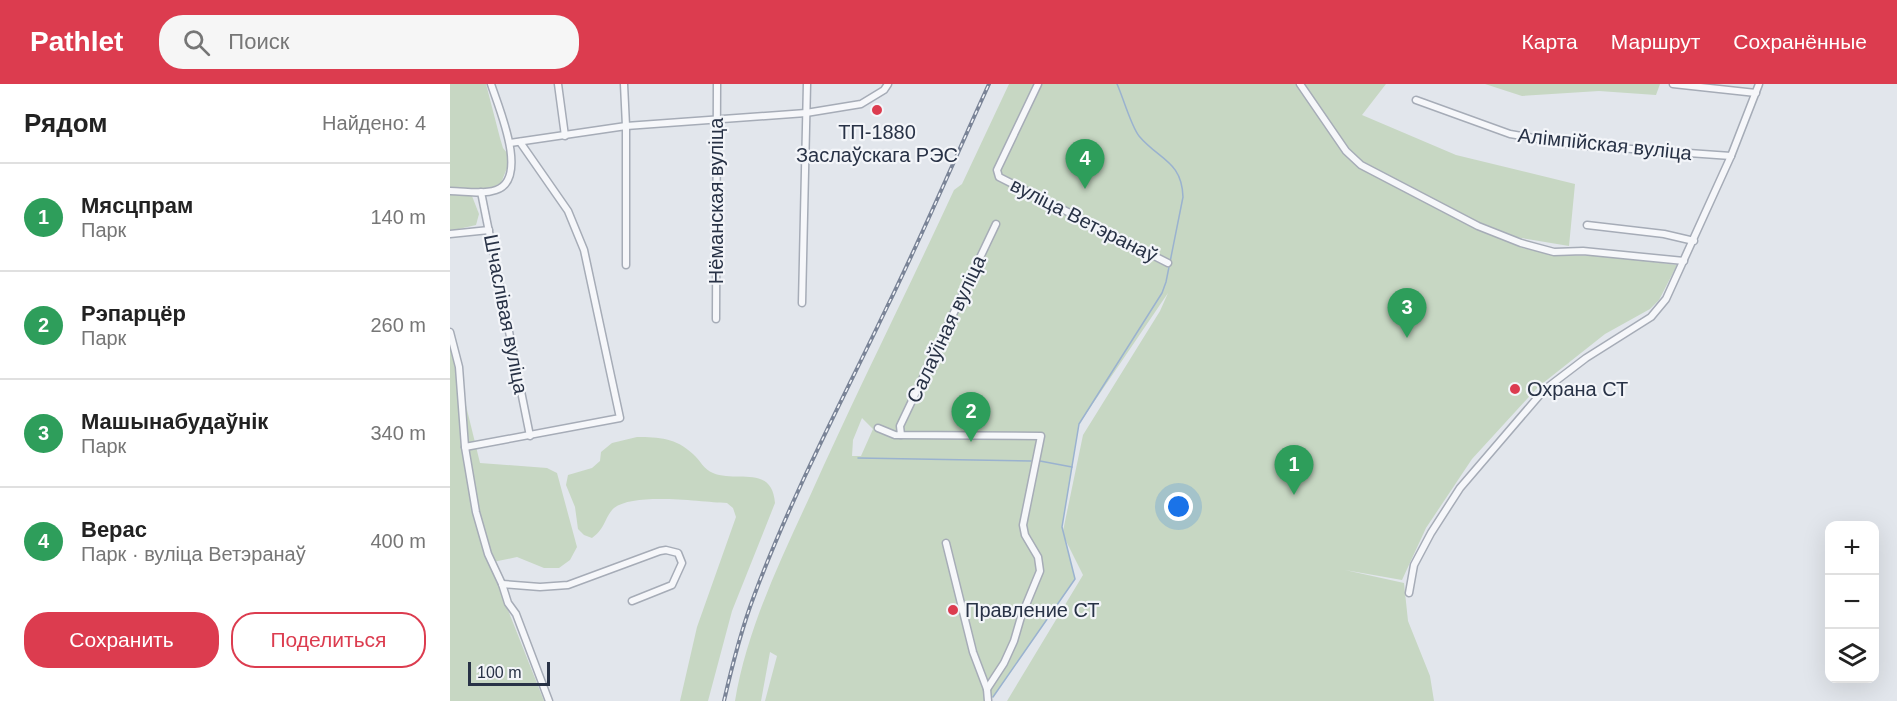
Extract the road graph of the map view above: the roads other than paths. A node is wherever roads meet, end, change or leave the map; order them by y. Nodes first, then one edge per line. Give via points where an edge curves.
1 (491, 84) edge
2 (558, 84) edge
3 (624, 84) edge
4 (717, 84) edge
5 (807, 84) edge
6 (888, 84) edge
7 (1038, 84) edge
8 (1300, 84) edge
9 (1673, 84) edge
10 (1759, 84) edge
11 (1756, 93) junction
12 (1416, 100) dead end
13 (806, 112) junction
14 (716, 119) junction
15 (627, 126) junction
16 (565, 136) junction
17 (520, 142) junction
18 (510, 143) junction
19 (1731, 156) junction
20 (450, 191) edge
21 (481, 192) junction
22 (996, 224) dead end
23 (1587, 225) dead end
24 (489, 230) junction
25 (450, 234) edge
26 (1694, 241) junction
27 (1684, 261) junction
28 (1168, 263) dead end
29 (626, 265) dead end
30 (802, 303) dead end
31 (716, 319) dead end
32 (450, 332) edge
33 (878, 428) dead end
34 (901, 435) junction
35 (530, 436) junction
36 (465, 447) junction
37 (946, 543) dead end
38 (502, 584) junction
39 (1409, 593) dead end
40 (632, 601) dead end
41 (987, 690) junction
42 (549, 701) edge
43 (988, 701) edge

1 - 18 street
2 - 16 street
3 - 15 street
4 - 14 street, Нёманская вуліца
5 - 13 street
6 - 13 street via 861,104
7 - 28 street, вуліца Ветэранаў via 997,170 999,177
8 - 27 street via 1346,151 1361,165 1478,226 1554,252 1583,251
9 - 11 street
10 - 11 street
11 - 19 street
12 - 19 street, Алімпійская вуліца via 1510,134 1575,145
13 - 14 street
13 - 30 street
14 - 15 street
14 - 31 street, Нёманская вуліца
15 - 16 street
15 - 29 street
16 - 17 street
17 - 18 street
17 - 35 street via 568,211 584,250 620,418
18 - 21 street via 512,167 508,180 497,190
19 - 26 street
20 - 21 street
21 - 24 street, Шчаслівая вуліца
22 - 34 street, Салаўіная вуліца via 900,426
23 - 26 street
24 - 25 street
24 - 35 street, Шчаслівая вуліца
26 - 27 street
27 - 39 street via 1659,309 1544,390 1460,488 1413,565
32 - 36 street via 459,367
33 - 34 street
34 - 41 street via 1041,436 1023,525 1040,571 1014,641
35 - 36 street
36 - 38 street via 476,512
37 - 41 street via 973,652
38 - 40 street via 540,588 568,585 660,551 678,553 681,563 672,585
38 - 42 street
41 - 43 street

